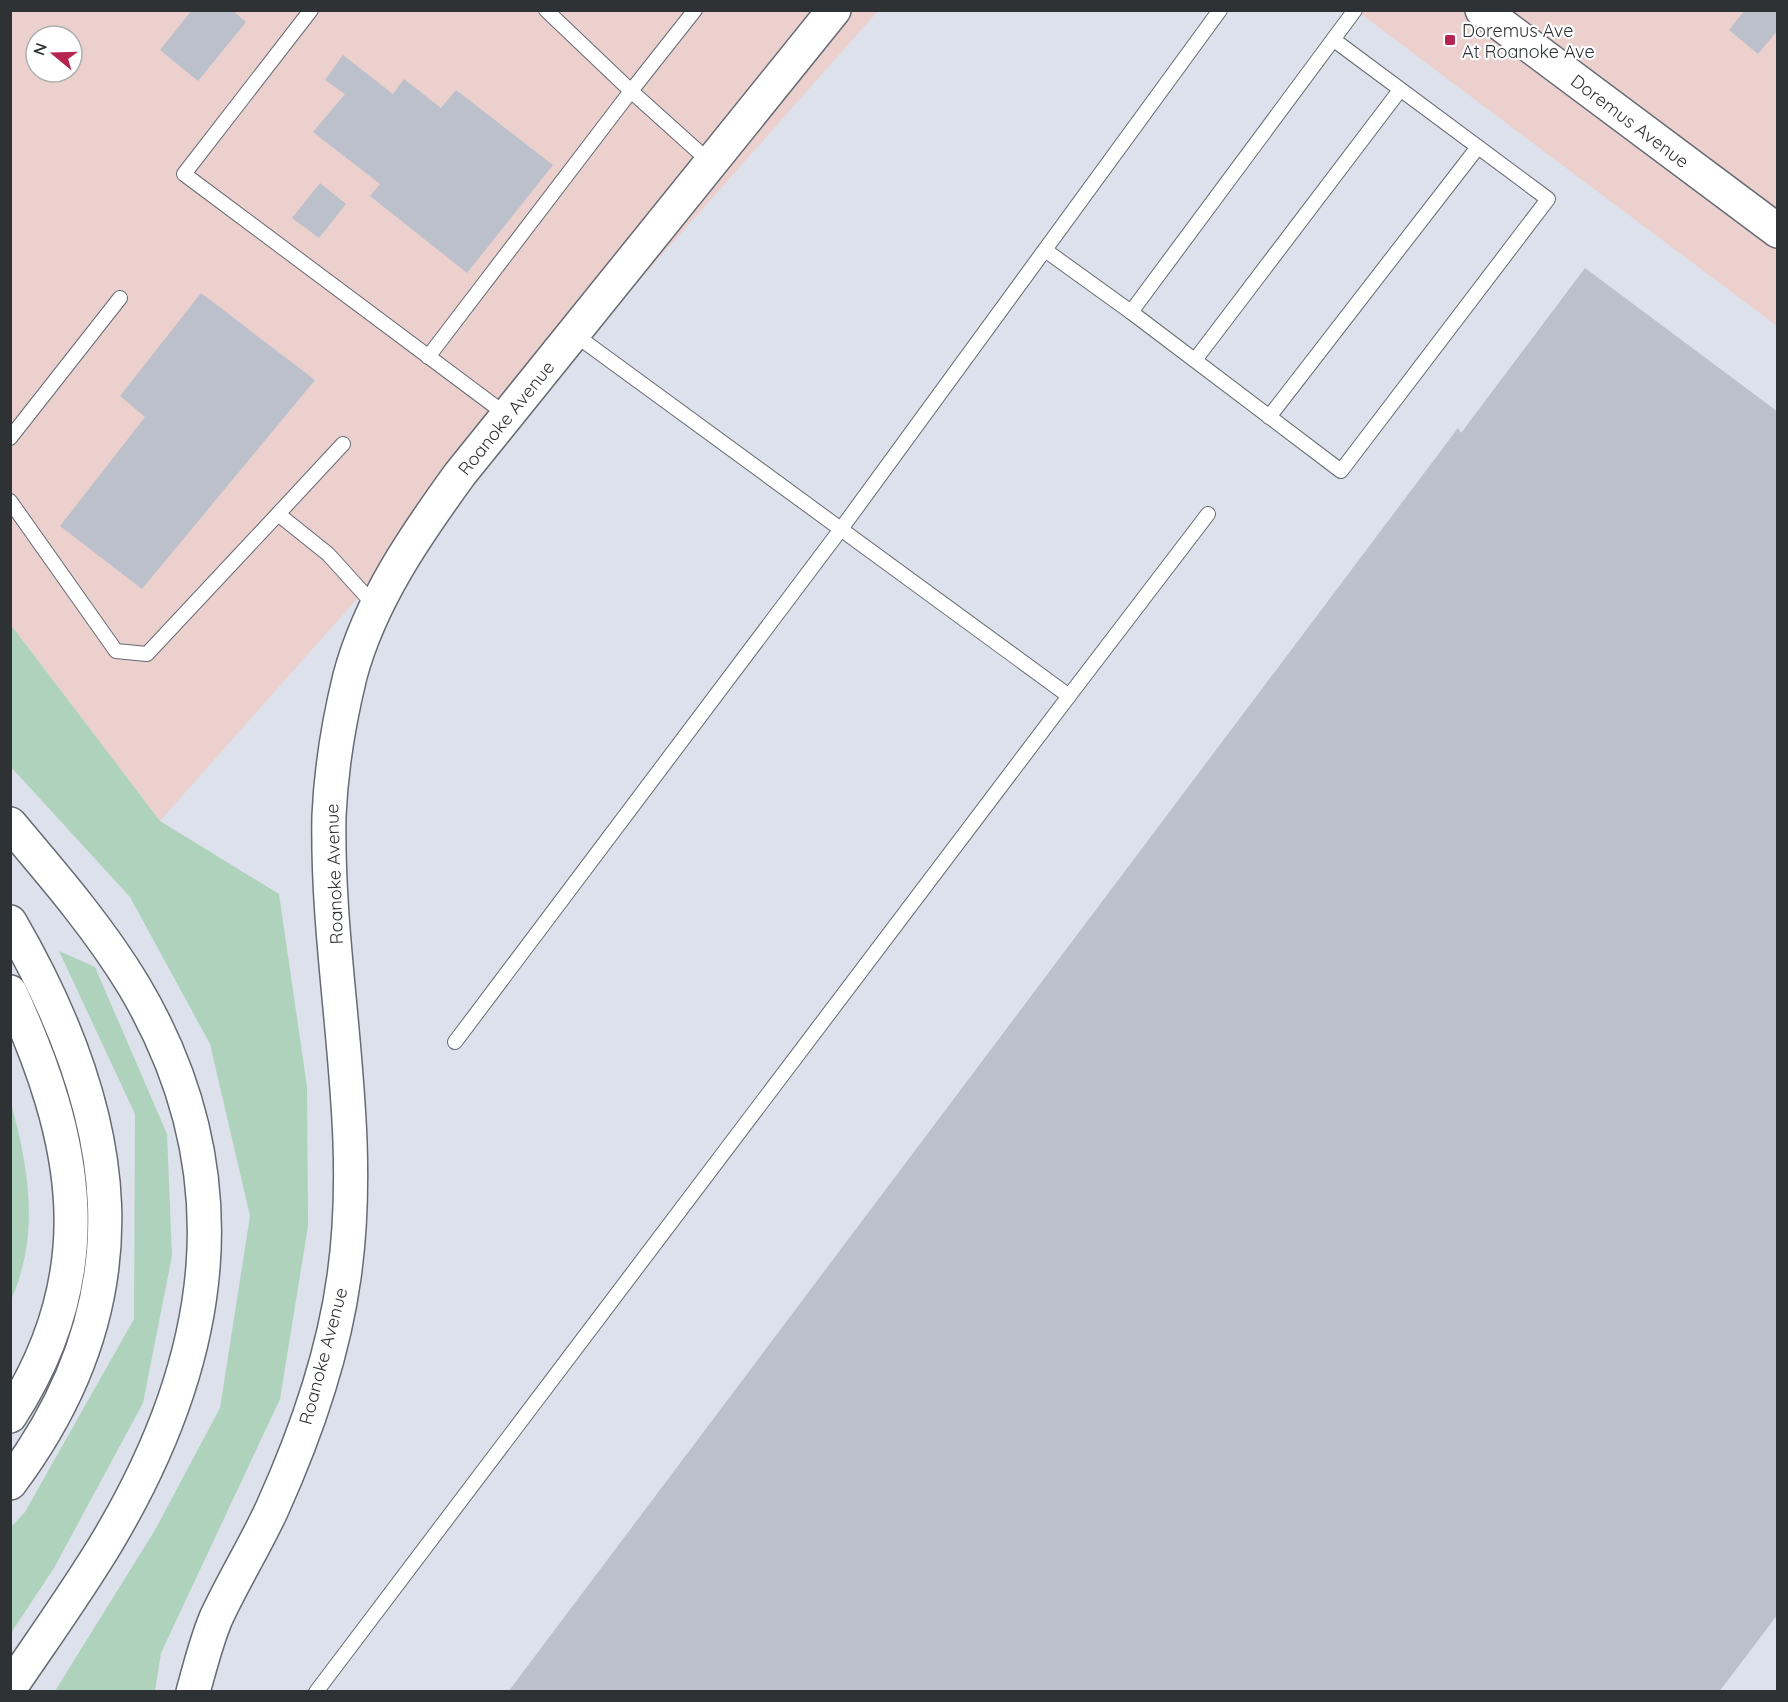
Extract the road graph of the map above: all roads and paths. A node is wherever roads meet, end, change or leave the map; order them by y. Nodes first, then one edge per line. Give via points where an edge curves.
1 (311, 10) edge
2 (546, 10) edge
3 (695, 10) edge
4 (834, 10) edge
5 (1220, 10) edge
6 (1355, 10) edge
7 (1482, 10) edge
8 (1334, 40) junction
9 (1400, 90) junction
10 (631, 91) junction
11 (1478, 147) junction
12 (711, 164) junction
13 (1778, 231) edge
14 (1045, 250) junction
15 (120, 298) dead end
16 (1131, 312) junction
17 (574, 334) junction
18 (428, 357) junction
19 (1195, 360) junction
20 (508, 416) junction
21 (1269, 417) junction
22 (10, 438) edge
23 (343, 444) dead end
24 (10, 501) edge
25 (278, 514) junction
26 (1208, 514) dead end
27 (841, 529) junction
28 (376, 607) junction
29 (1069, 696) junction
30 (10, 824) edge
31 (10, 922) edge
32 (10, 992) edge
33 (455, 1042) dead end
34 (10, 1416) edge
35 (10, 1482) edge
36 (10, 1688) edge
37 (193, 1692) edge
38 (315, 1692) edge

1 - 18 lane via 184,174
2 - 10 lane
3 - 10 lane
4 - 12 main road, Roanoke Avenue
5 - 14 lane
6 - 8 lane
7 - 13 main road, Doremus Avenue
8 - 9 lane
8 - 16 lane
9 - 11 lane
9 - 19 lane
10 - 12 lane
10 - 18 lane
11 - 21 lane
11 - 21 lane via 1548,199 1341,471
12 - 17 main road, Roanoke Avenue
14 - 16 lane
14 - 27 lane
15 - 22 lane
16 - 19 lane
17 - 20 main road, Roanoke Avenue
17 - 27 lane
18 - 20 lane
19 - 21 lane
20 - 28 main road, Roanoke Avenue via 413,539
23 - 25 lane
24 - 25 lane via 116,651 147,654
25 - 28 lane via 327,554
26 - 29 lane
27 - 29 lane
27 - 33 lane
28 - 37 main road, Roanoke Avenue via 351,674 336,747 329,813 330,879 349,1127 351,1196 344,1278 327,1359 300,1442 270,1512 216,1618
29 - 38 lane
30 - 36 main road via 105,942 154,1024 171,1062 195,1142 206,1220 205,1263 193,1339 166,1422 107,1542
31 - 35 main road via 47,995 83,1086 98,1146 106,1208 104,1270 89,1337 59,1407
32 - 34 main road via 50,1091 66,1150 73,1208 67,1265 55,1318 33,1376

